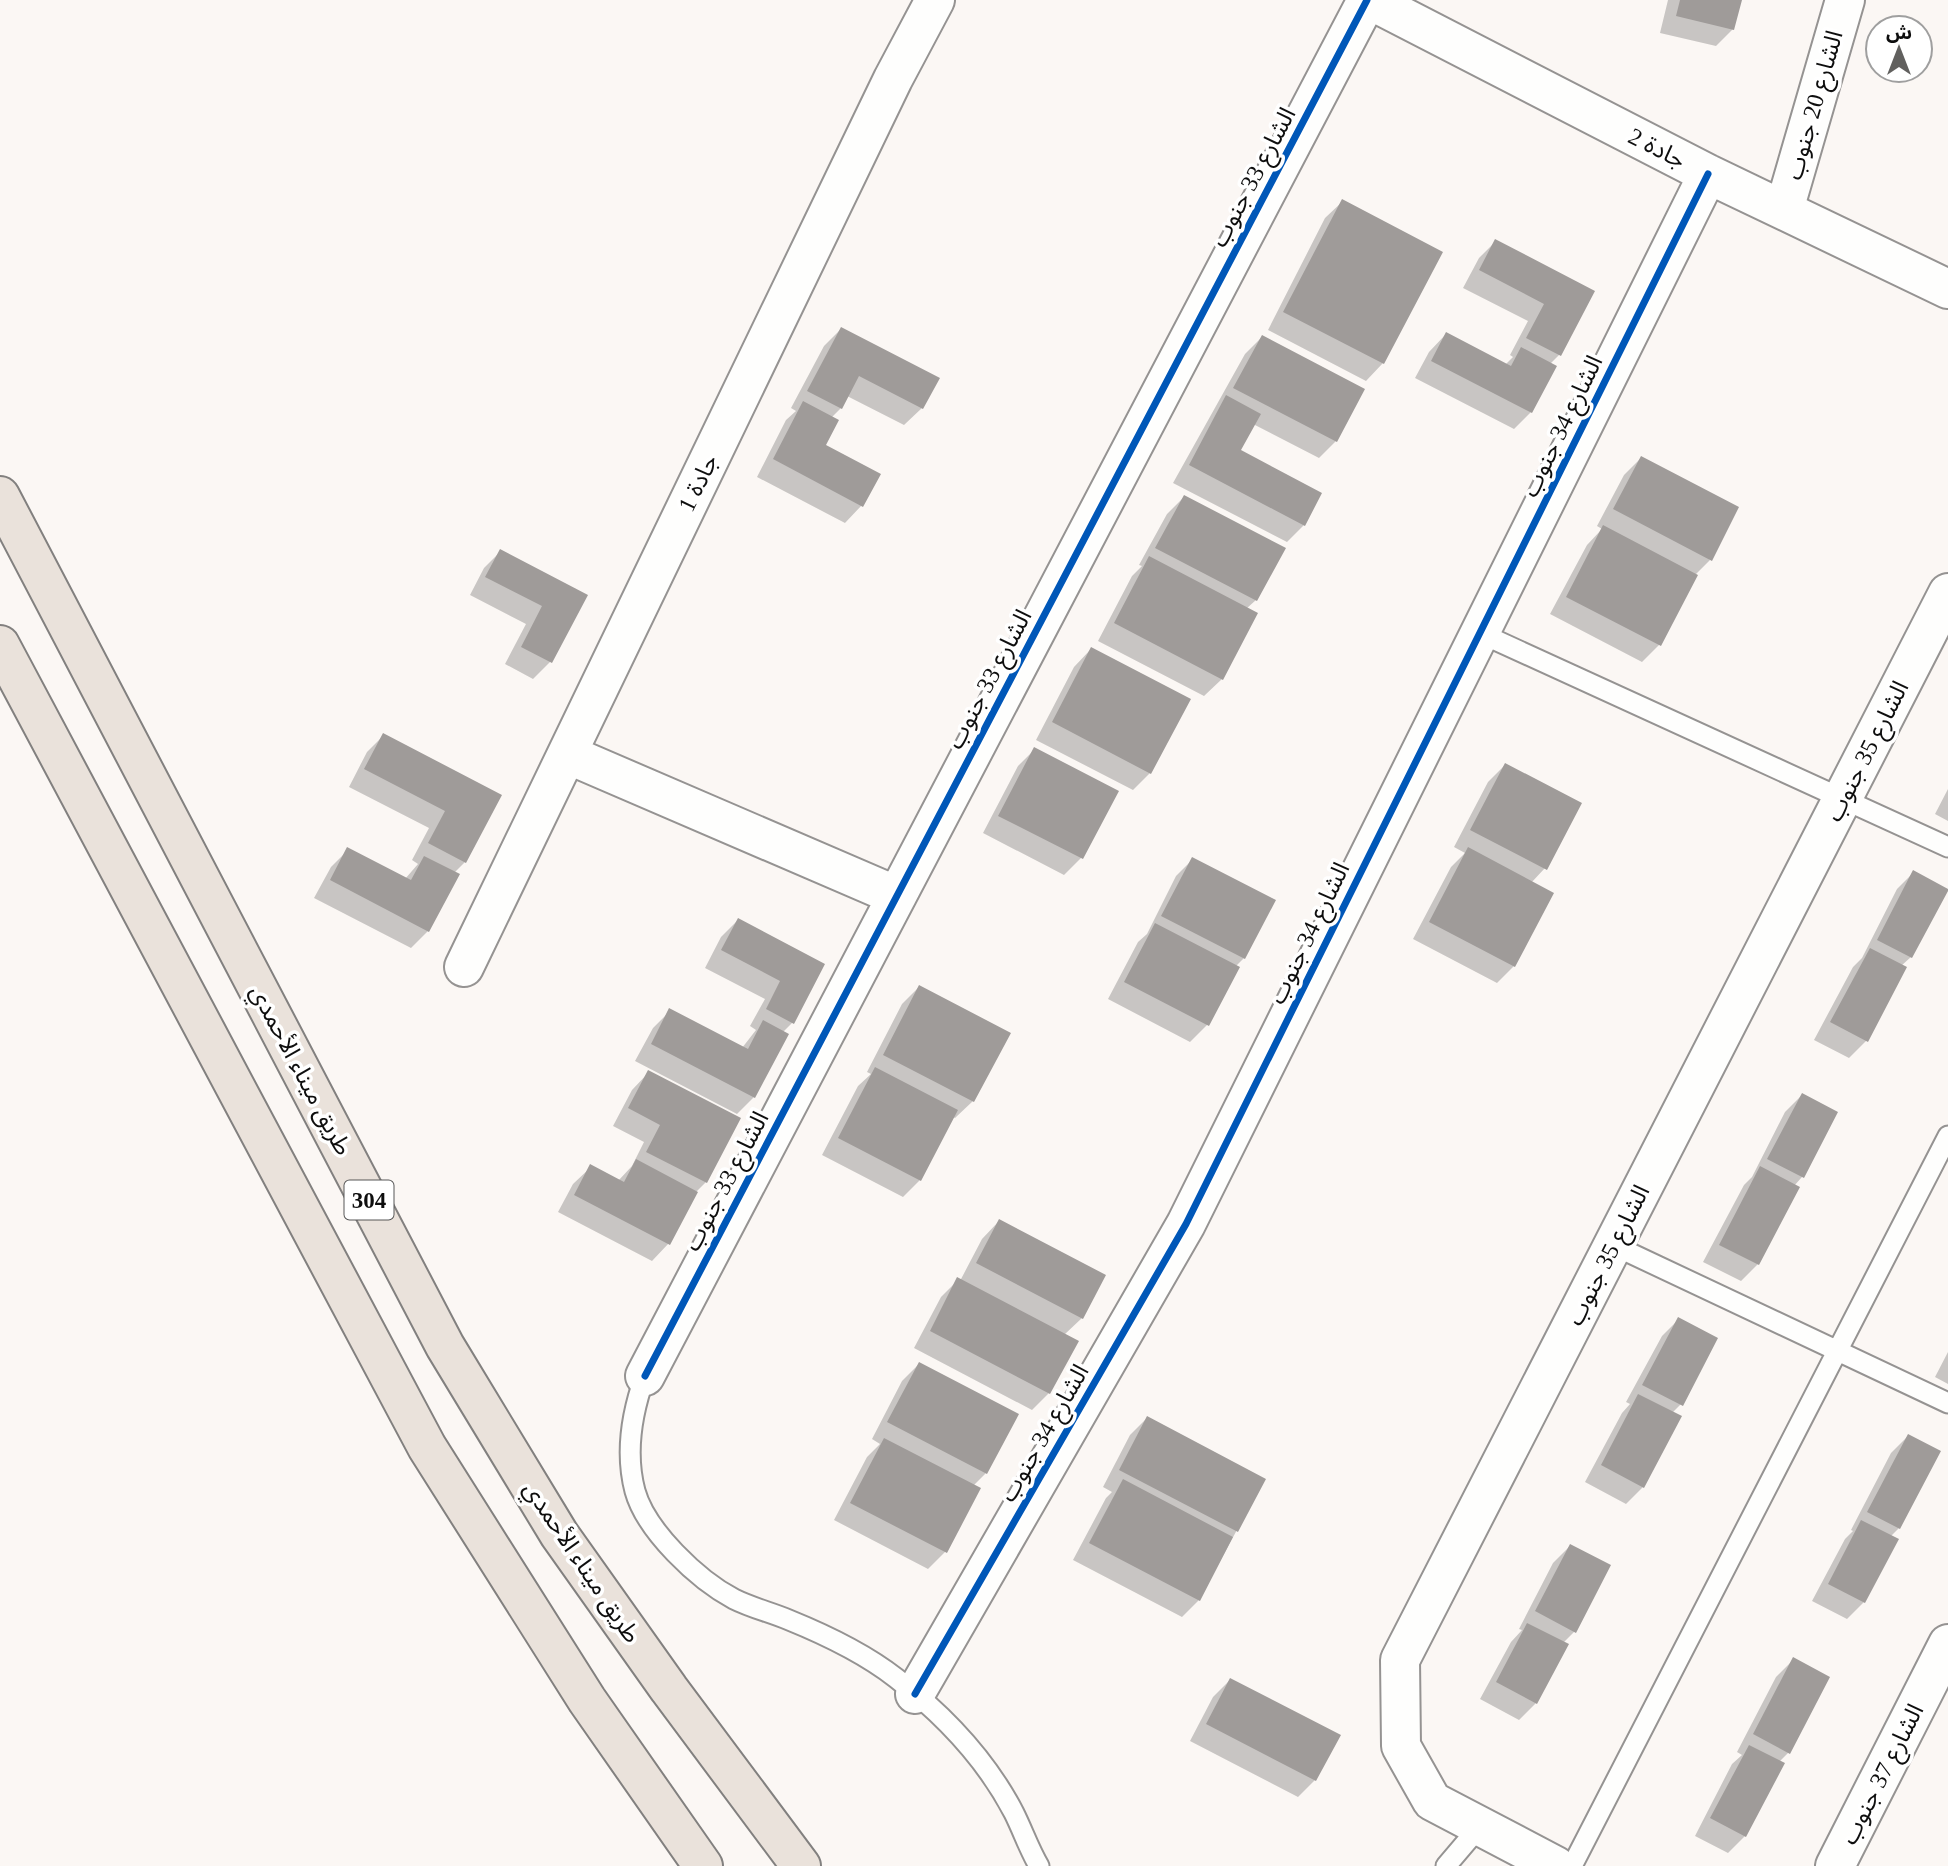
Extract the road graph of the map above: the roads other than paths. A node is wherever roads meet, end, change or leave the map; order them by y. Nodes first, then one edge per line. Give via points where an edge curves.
1 (935, 0) edge
2 (1368, 0) edge
3 (1845, 0) edge
4 (1708, 174) junction
5 (1784, 211) junction
6 (1948, 289) edge
7 (0, 496) edge
8 (1948, 593) edge
9 (1480, 634) junction
10 (0, 645) edge
11 (567, 754) junction
12 (1842, 799) junction
13 (1948, 847) edge
14 (897, 896) junction
15 (464, 967) dead end
16 (1948, 1136) edge
17 (1613, 1245) junction
18 (1838, 1351) junction
19 (645, 1376) joint
20 (1948, 1403) edge
21 (1948, 1644) edge
22 (915, 1694) junction
23 (1480, 1826) junction
24 (704, 1866) edge
25 (801, 1866) edge
26 (1039, 1866) edge
27 (1446, 1866) edge
28 (1556, 1866) edge
29 (1572, 1866) edge
30 (1835, 1866) edge

1 - 11 street, جادة 1
2 - 4 street, جادة 2
2 - 14 street, الشارع 33 جنوب
3 - 5 street, الشارع 20 جنوب
4 - 5 street, جادة 2
4 - 9 street, الشارع 34 جنوب
5 - 6 street, جادة 2
7 - 25 main road, طريق ميناء الأحمدي / 304 via 445,1346 559,1534
8 - 12 street, الشارع 35 جنوب
9 - 12 lane
9 - 22 street, الشارع 34 جنوب via 1186,1224
10 - 24 main road, 304 via 427,1447 587,1700
11 - 14 street
11 - 15 street, جادة 1
12 - 13 lane
12 - 17 street, الشارع 35 جنوب
14 - 19 street, الشارع 33 جنوب
16 - 18 lane
17 - 18 lane
17 - 23 street, الشارع 35 جنوب via 1400,1660 1401,1746 1432,1801
18 - 20 lane
18 - 29 lane
19 - 22 lane via 633,1419 632,1468 636,1493 668,1544 710,1584 734,1599 834,1640
21 - 30 street, الشارع 37 جنوب
22 - 26 lane via 962,1738 990,1774
23 - 27 lane
23 - 28 street, الشارع 35 جنوب

